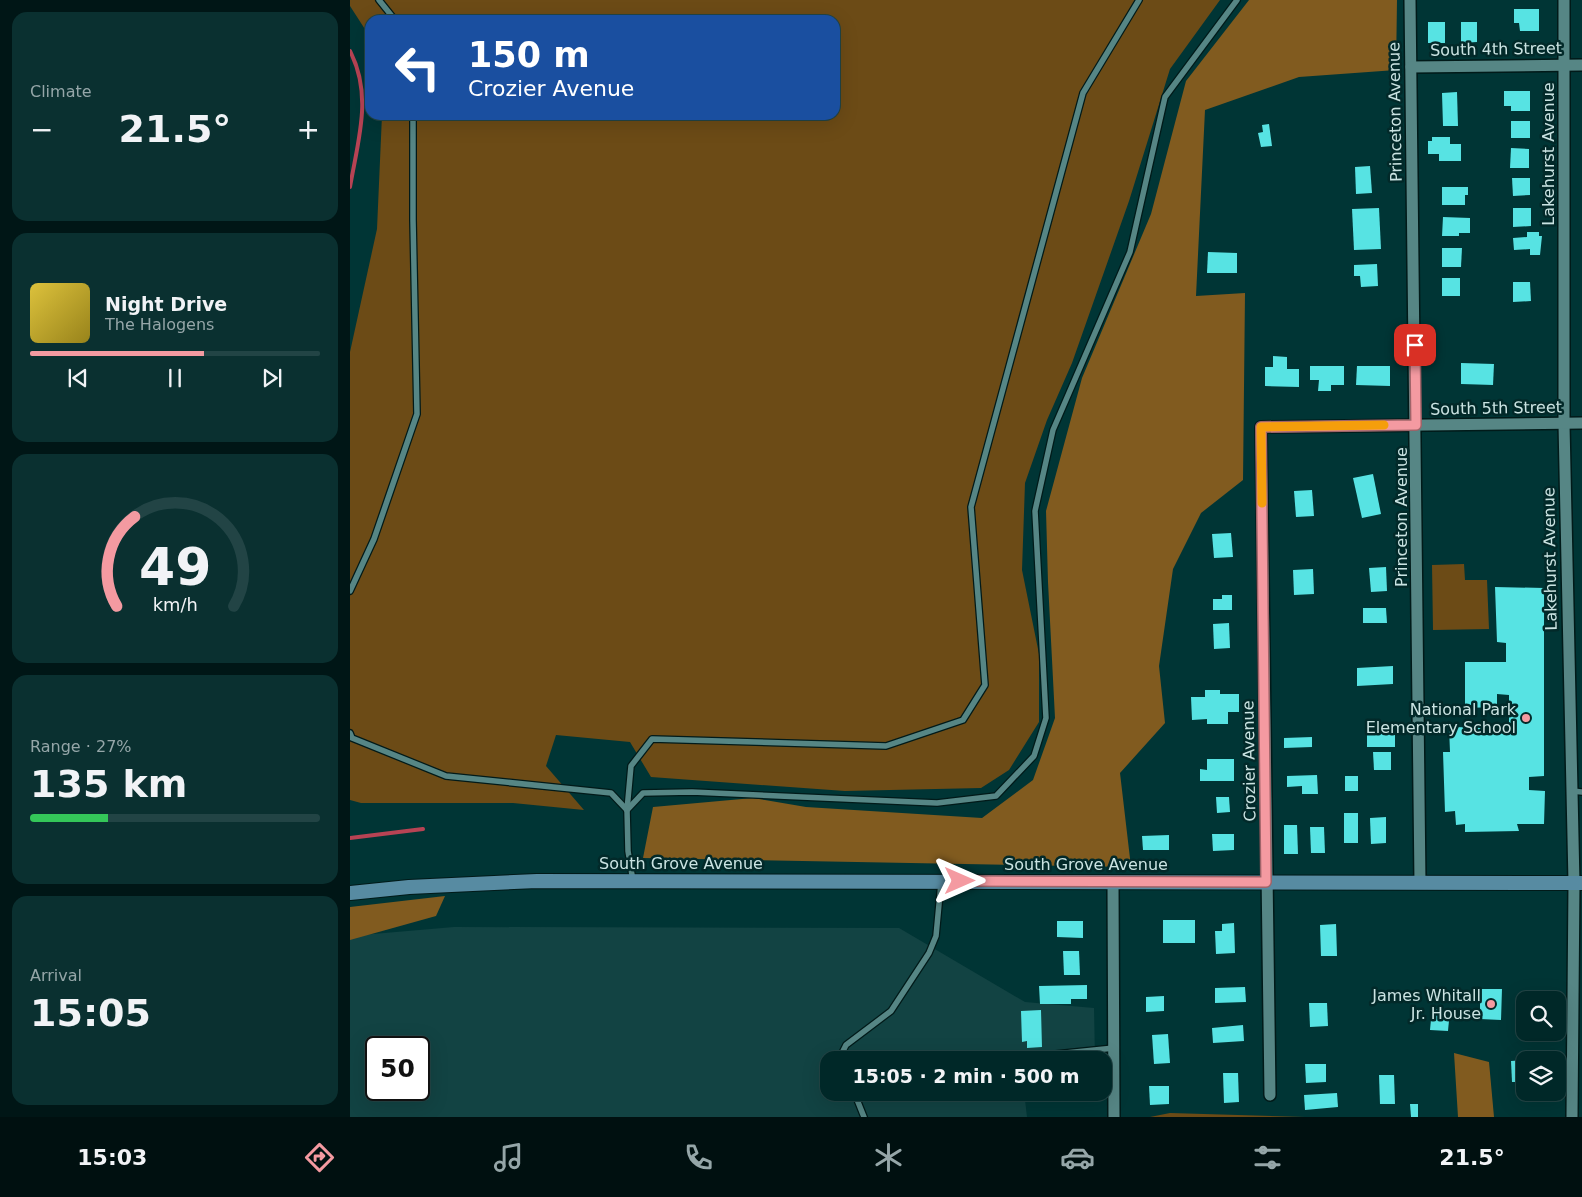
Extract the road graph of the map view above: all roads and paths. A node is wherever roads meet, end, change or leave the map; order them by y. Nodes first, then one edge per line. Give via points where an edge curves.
1 (379, 0) edge
2 (1139, 0) edge
3 (1238, 0) edge
4 (1410, 0) edge
5 (1564, 0) edge
6 (391, 15) edge
7 (1564, 65) junction
8 (1582, 65) edge
9 (1411, 67) junction
10 (413, 120) edge
11 (1582, 423) edge
12 (1564, 424) junction
13 (1416, 425) junction
14 (1261, 427) joint
15 (350, 591) edge
16 (350, 733) edge
17 (1577, 792) edge
18 (627, 810) junction
19 (633, 881) junction
20 (941, 881) junction
21 (1113, 882) junction
22 (1266, 882) junction
23 (1420, 883) junction
24 (1578, 883) edge
25 (350, 894) edge
26 (1114, 1048) junction
27 (844, 1051) edge
28 (1085, 1051) edge
29 (1270, 1096) dead end
30 (858, 1101) edge
31 (864, 1117) edge
32 (1114, 1117) edge
33 (1572, 1117) edge

1 - 6 lane
2 - 18 lane via 1083,93 971,507 985,685 963,720 886,746 652,739 631,766
3 - 18 lane via 1165,98 1130,252 1053,430 1035,511 1046,718 1034,756 996,796 937,803 692,792 643,793
4 - 9 street, Princeton Avenue
5 - 7 street, Lakehurst Avenue
7 - 8 street, South 4th Street
7 - 9 street, South 4th Street
7 - 12 street, Lakehurst Avenue
9 - 13 street, Princeton Avenue
10 - 15 lane via 417,414 374,539
11 - 12 street, South 5th Street
12 - 13 street, South 5th Street
12 - 17 street, Lakehurst Avenue
13 - 14 street, South 5th Street
13 - 23 street, Princeton Avenue
14 - 22 street, Crozier Avenue
16 - 18 lane via 352,738 446,776 611,793
17 - 24 street, Lakehurst Avenue
18 - 19 lane
19 - 20 main road, South Grove Avenue
19 - 25 main road, South Grove Avenue via 409,887
20 - 21 main road, South Grove Avenue
20 - 27 lane via 936,936 929,953 891,1011 846,1046
21 - 22 main road, South Grove Avenue
21 - 26 street
22 - 23 main road, South Grove Avenue
22 - 29 street, Crozier Avenue
23 - 24 main road, South Grove Avenue
24 - 33 street, Lakehurst Avenue
26 - 28 lane
26 - 32 street
30 - 31 lane

